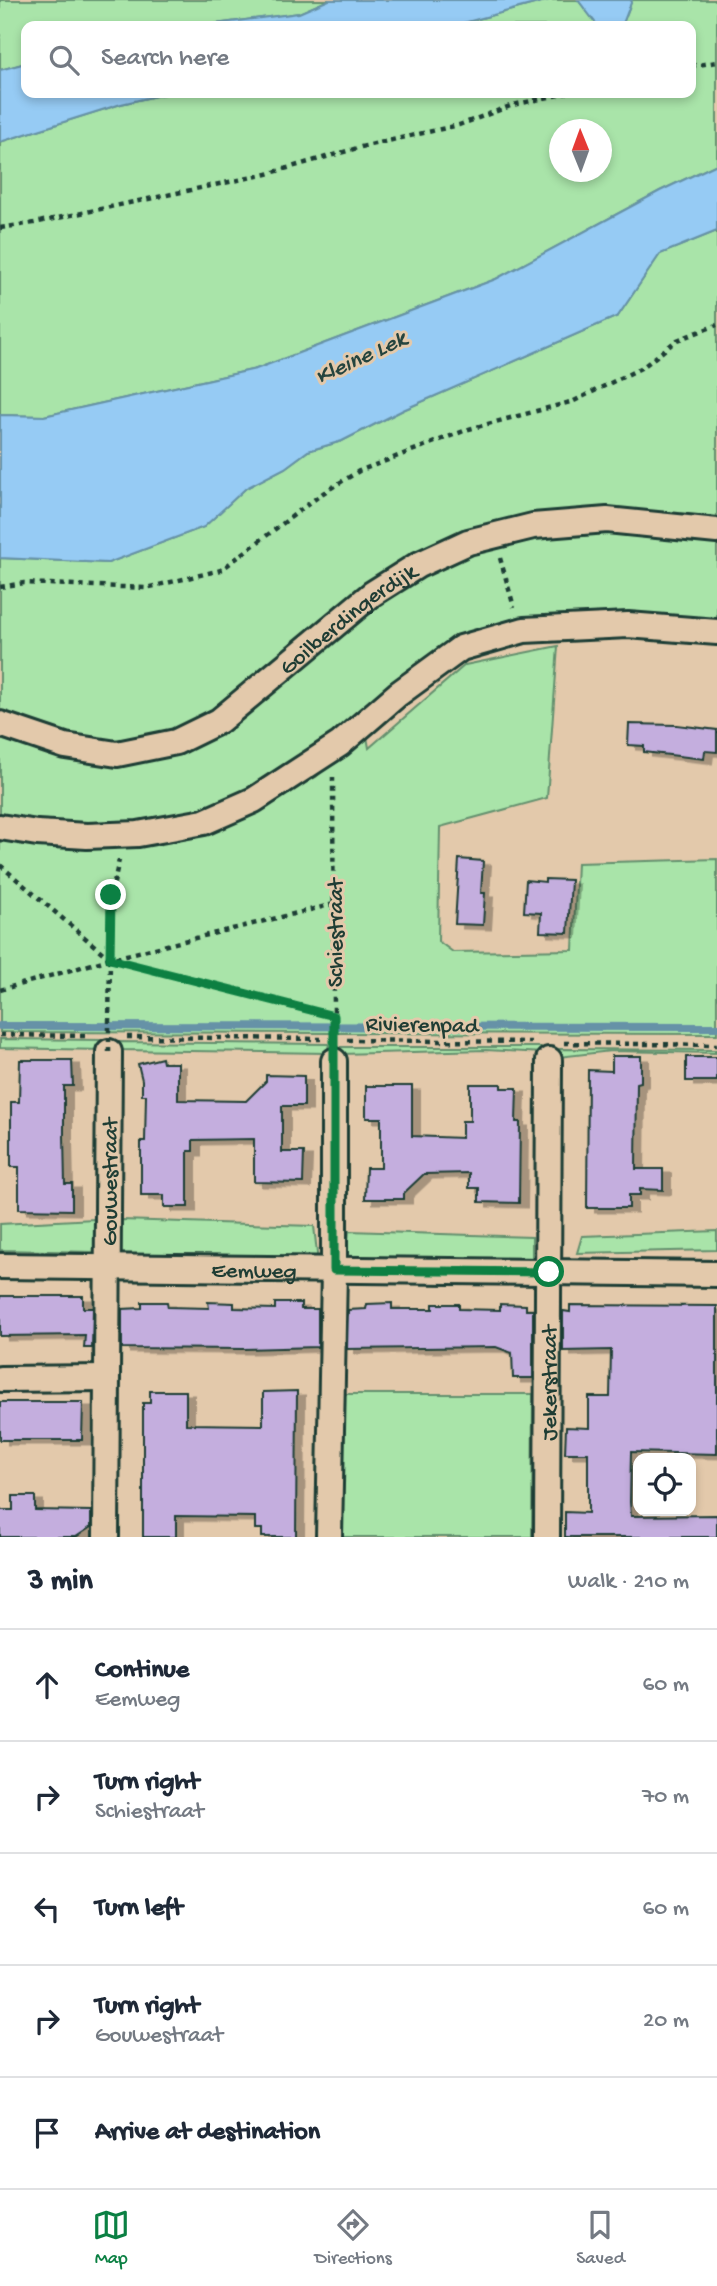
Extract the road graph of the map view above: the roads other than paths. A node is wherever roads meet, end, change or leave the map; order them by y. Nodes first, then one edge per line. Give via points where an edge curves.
1 (717, 531) edge
2 (717, 632) edge
3 (0, 724) edge
4 (0, 827) edge
5 (109, 1044) road end
6 (548, 1048) road end
7 (334, 1050) road end
8 (0, 1266) edge
9 (107, 1267) junction
10 (334, 1270) junction
11 (549, 1272) junction
12 (717, 1274) edge
13 (106, 1378) junction
14 (0, 1379) edge
15 (106, 1537) edge
16 (329, 1537) edge
17 (547, 1537) edge

1 - 3 street, Goilberdingerdijk via 607,520 533,526 468,542 418,565 372,594 219,721 176,742 117,754 65,746
2 - 4 street via 628,625 524,630 461,648 333,748 254,800 204,822 138,834 87,836
5 - 9 street, Gouwestraat
6 - 11 street, Jekerstraat
7 - 10 street
8 - 9 street, Eemweg
9 - 10 street, Eemweg
9 - 13 street, Gouwestraat
10 - 11 street, Eemweg
10 - 16 street
11 - 12 street, Eemweg
11 - 17 street, Jekerstraat
13 - 14 street
13 - 15 street, Gouwestraat

